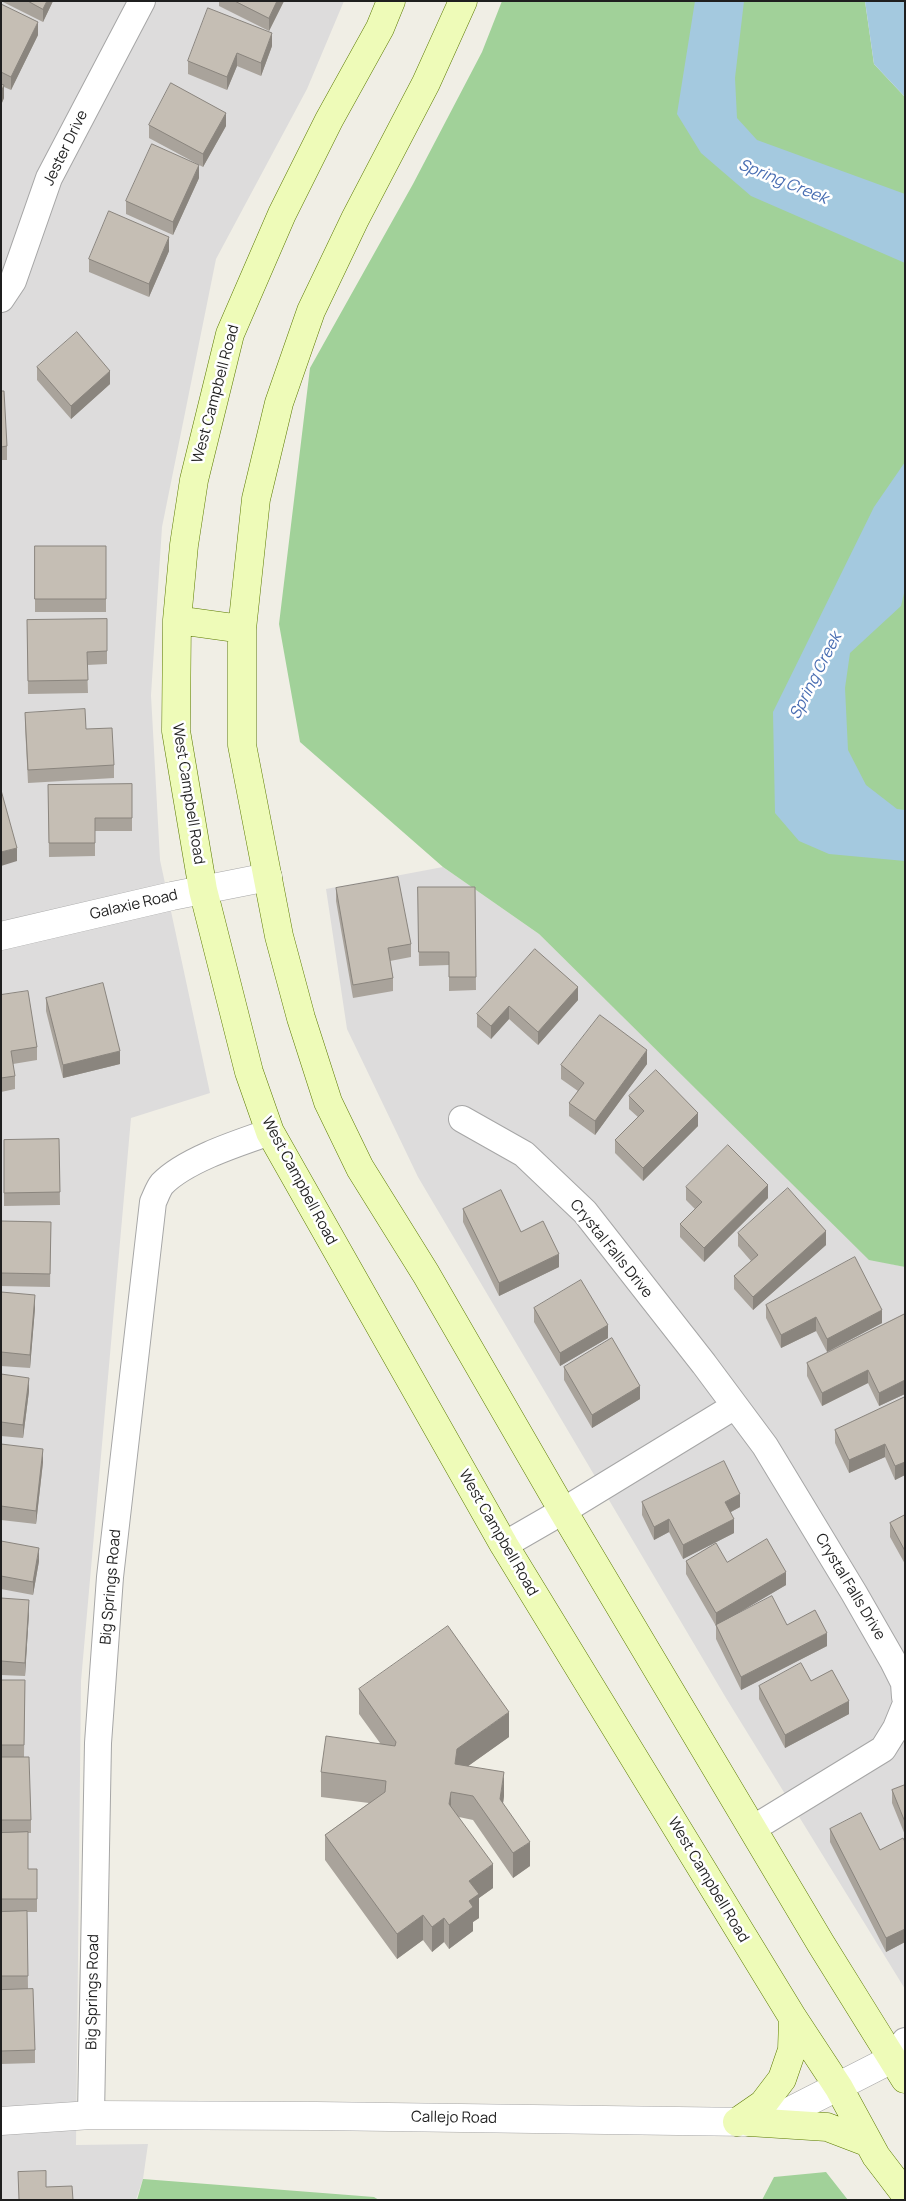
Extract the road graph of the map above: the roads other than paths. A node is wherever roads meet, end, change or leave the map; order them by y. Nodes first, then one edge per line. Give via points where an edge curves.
1 (142, 1) edge
2 (391, 1) edge
3 (463, 1) edge
4 (1, 299) edge
5 (178, 620) junction
6 (242, 629) junction
7 (268, 877) junction
8 (203, 890) junction
9 (1, 936) edge
10 (462, 1119) dead end
11 (270, 1132) junction
12 (735, 1406) junction
13 (564, 1511) junction
14 (504, 1545) junction
15 (905, 1698) edge
16 (905, 1706) edge
17 (754, 1828) junction
18 (793, 2018) junction
19 (902, 2059) edge
20 (839, 2088) junction
21 (91, 2116) junction
22 (1, 2121) edge
23 (743, 2122) junction
24 (869, 2144) junction
25 (905, 2194) edge

1 - 4 street, Jester Drive via 49,178 13,281
2 - 5 main road, West Campbell Road via 380,28 282,214 230,334 194,480 184,545
3 - 6 main road via 426,83 311,311 279,403 256,500
5 - 6 main road
5 - 8 main road, West Campbell Road via 176,731
6 - 7 main road via 242,745
7 - 8 street, Galaxie Road
7 - 13 main road via 279,936 328,1102 360,1168 426,1274
8 - 9 street, Galaxie Road
8 - 11 main road, West Campbell Road via 248,1072
10 - 12 street, Crystal Falls Drive via 524,1154 584,1212
11 - 14 main road, West Campbell Road
11 - 21 street, Big Springs Road via 178,1171 161,1185 153,1202 110,1577 99,1734
12 - 13 street
12 - 15 street, Crystal Falls Drive via 765,1446 854,1593 904,1683
13 - 14 street
13 - 17 main road
14 - 18 main road, West Campbell Road
16 - 17 street via 883,1749
17 - 19 main road via 821,1944
18 - 20 main road, West Campbell Road
18 - 23 main road via 792,2050 782,2079 763,2104
19 - 20 street, Callejo Road
20 - 23 street, Callejo Road via 788,2112
20 - 24 main road, West Campbell Road
21 - 22 street, Callejo Road
21 - 23 street, Callejo Road
23 - 24 main road via 827,2127
24 - 25 main road, West Campbell Road

